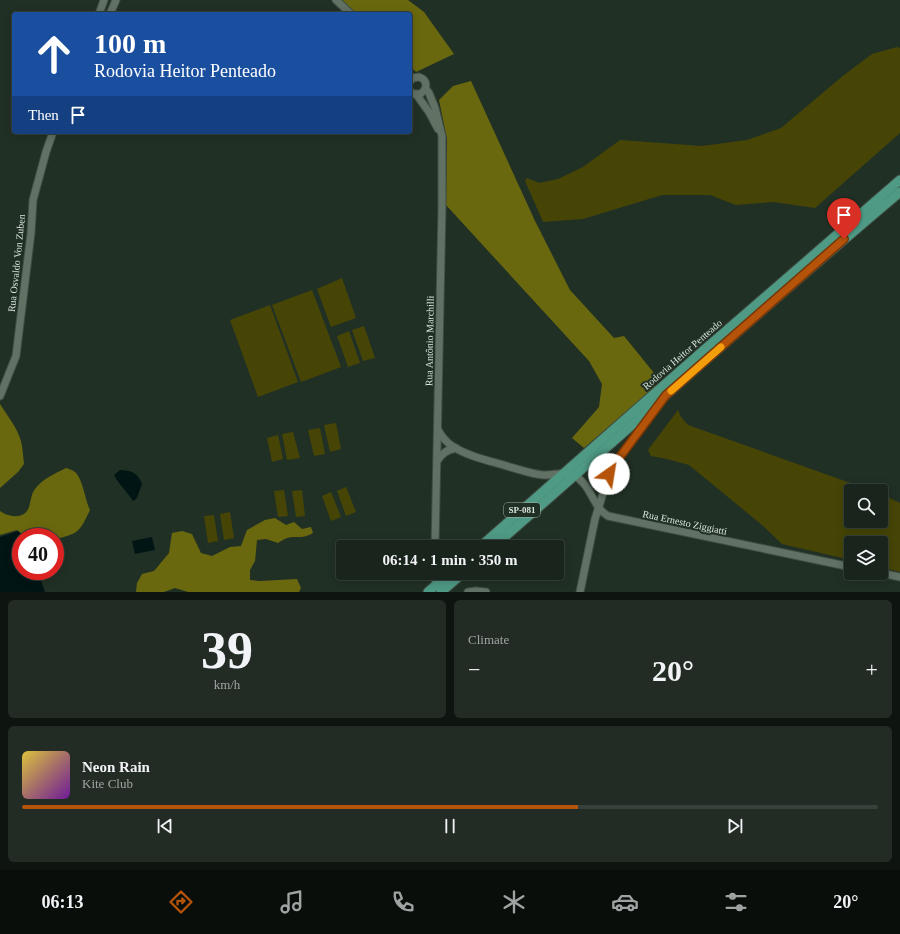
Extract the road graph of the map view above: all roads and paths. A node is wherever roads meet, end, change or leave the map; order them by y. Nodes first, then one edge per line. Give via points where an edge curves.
1 (104, 0) edge
2 (116, 0) edge
3 (336, 0) edge
4 (100, 12) edge
5 (111, 12) edge
6 (349, 12) edge
7 (412, 77) edge
8 (426, 89) junction
9 (413, 92) edge
10 (52, 134) edge
11 (442, 136) junction
12 (900, 180) edge
13 (900, 192) edge
14 (666, 395) junction
15 (0, 396) edge
16 (438, 430) junction
17 (456, 448) junction
18 (437, 462) junction
19 (564, 473) junction
20 (575, 476) junction
21 (599, 508) junction
22 (435, 540) edge
23 (488, 540) edge
24 (501, 540) edge
25 (844, 566) edge
26 (888, 574) edge
27 (900, 577) edge
28 (437, 580) edge
29 (446, 580) edge
30 (454, 580) edge
31 (441, 590) edge
32 (428, 592) edge
33 (468, 592) edge
34 (486, 592) edge
35 (580, 592) edge

1 - 4 street
2 - 5 street
3 - 6 street
7 - 8 street, Rua Antônio Marchilli via 422,78
8 - 9 street via 420,94
8 - 11 street, Rua Antônio Marchilli via 435,108
9 - 11 street, Rua Antônio Marchilli via 429,112
10 - 15 street, Rua Osvaldo Von Zuben via 33,200 16,356
11 - 16 street, Rua Antônio Marchilli
12 - 19 main road, Rodovia Heitor Penteado / SP-081
13 - 14 main road, Rodovia Heitor Penteado / SP-081
14 - 20 main road, Rodovia Heitor Penteado / SP-081
14 - 21 street via 616,462 609,474
16 - 17 street via 444,439
16 - 18 street, Rua Antônio Marchilli
17 - 18 street via 445,452
17 - 19 street via 533,474
18 - 22 street, Rua Antônio Marchilli
19 - 20 street
19 - 23 main road, Rodovia Heitor Penteado / SP-081
20 - 21 street via 588,488
20 - 24 main road, Rodovia Heitor Penteado / SP-081
21 - 25 street, Rua Ernesto Ziggiatti via 608,516
21 - 35 street
26 - 27 street
28 - 31 street
29 - 31 main road
30 - 31 main road
31 - 32 main road
33 - 34 street

